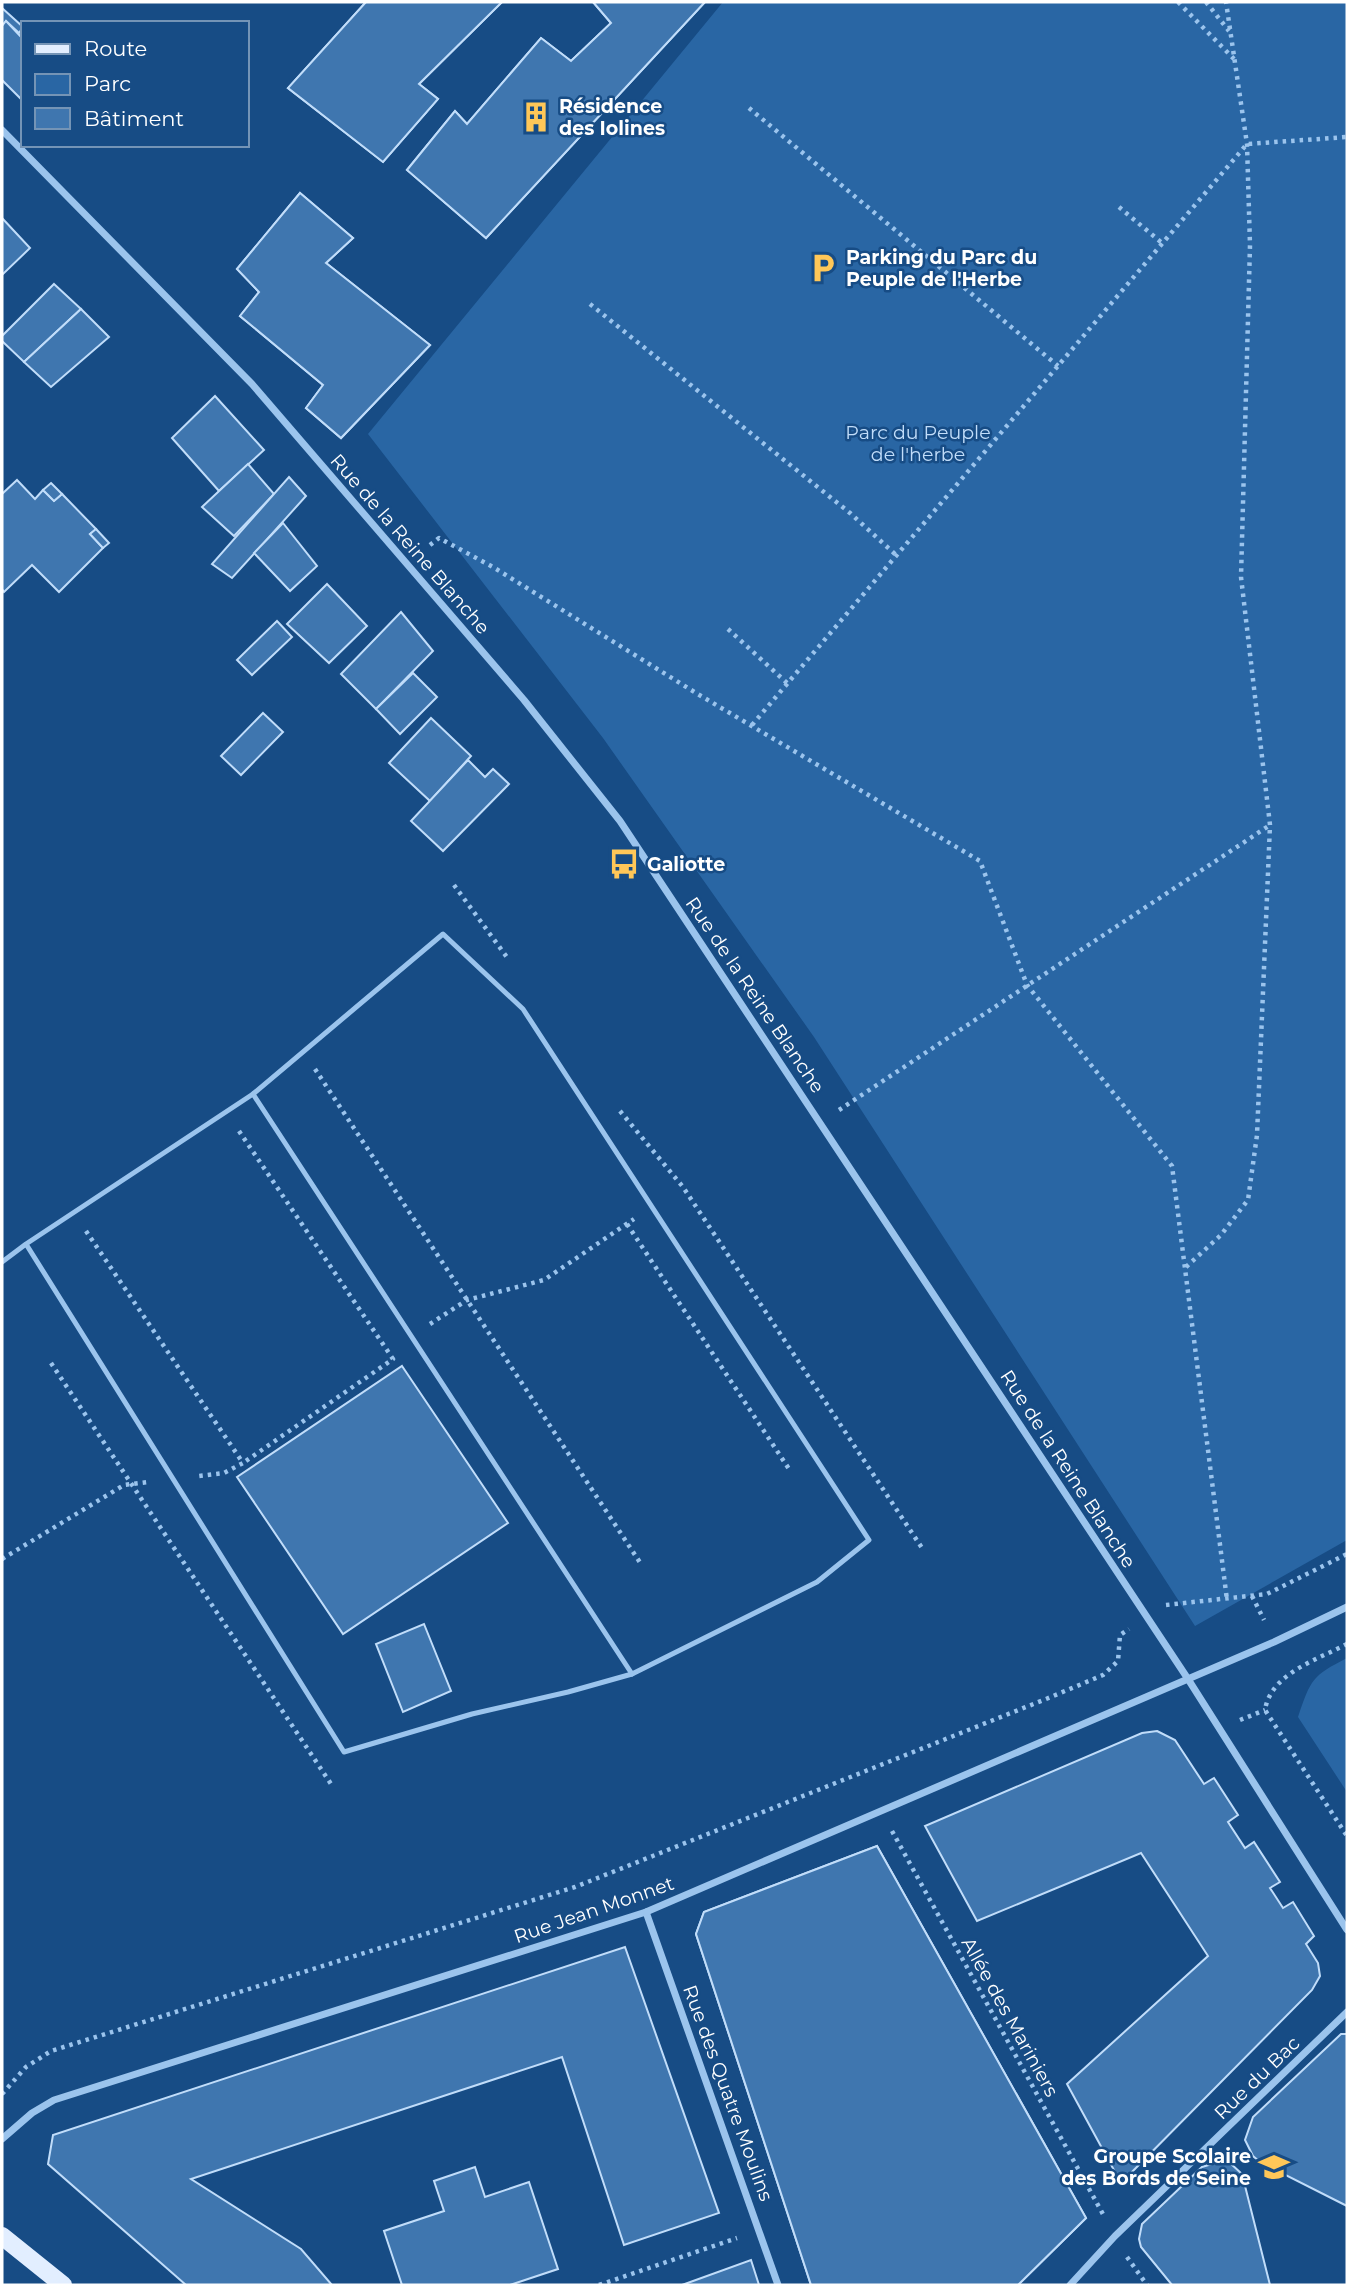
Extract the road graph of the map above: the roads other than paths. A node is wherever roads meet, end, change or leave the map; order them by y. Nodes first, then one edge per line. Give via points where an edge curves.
1 (2, 130) edge
2 (253, 1094) junction
3 (26, 1244) junction
4 (2, 1262) edge
5 (1347, 1607) edge
6 (632, 1674) junction
7 (1188, 1679) junction
8 (646, 1912) junction
9 (1347, 1930) edge
10 (1347, 2012) edge
11 (2, 2139) edge
12 (2, 2236) edge
13 (62, 2285) edge
14 (778, 2285) edge
15 (1069, 2285) edge

1 - 7 street, Rue de la Reine Blanche via 252,384 524,700 620,821
2 - 3 lane
2 - 6 lane
2 - 6 lane via 443,934 523,1009 869,1540 817,1582
3 - 4 lane
3 - 6 lane via 344,1752
5 - 7 street, Rue Jean Monnet
7 - 8 street, Rue Jean Monnet
7 - 9 street, Rue de la Reine Blanche
8 - 11 street, Rue Jean Monnet via 54,2100
8 - 14 street, Rue des Quatre Moulins
10 - 15 street, Rue du Bac
12 - 13 main road

